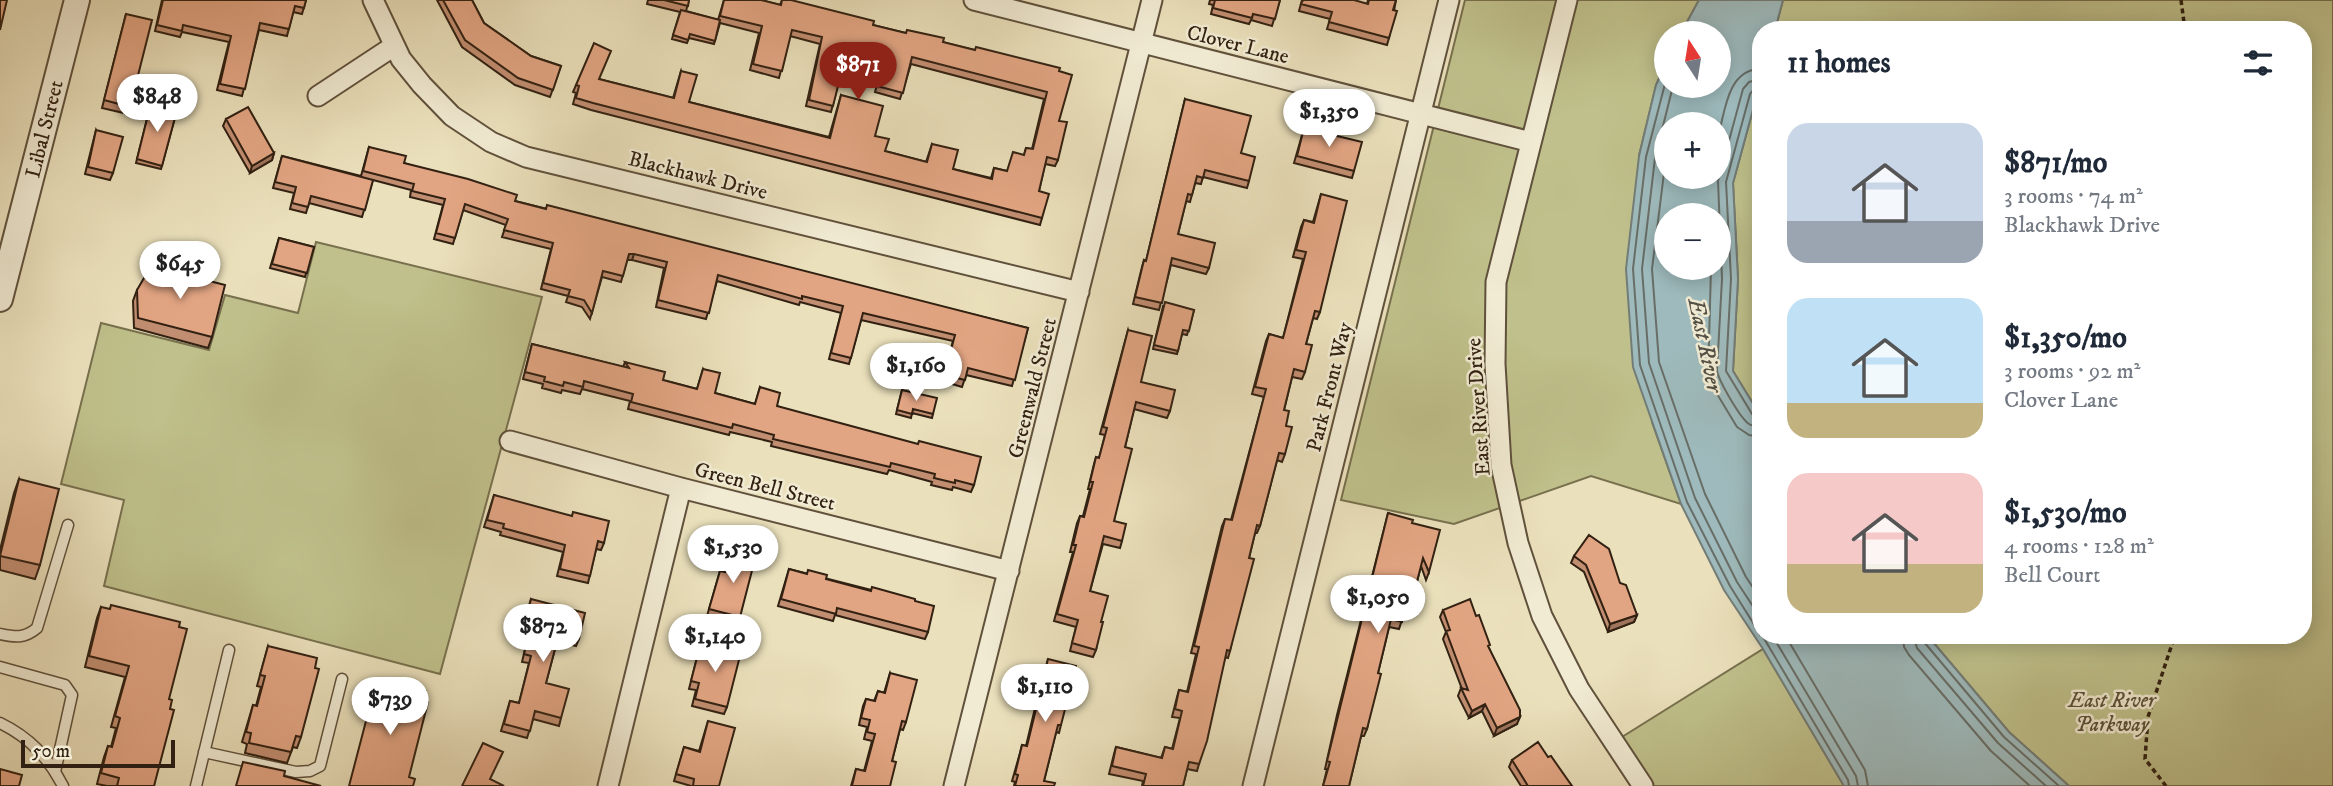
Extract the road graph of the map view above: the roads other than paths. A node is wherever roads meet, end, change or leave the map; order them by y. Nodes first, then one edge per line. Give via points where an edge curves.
1 (76, 0) edge
2 (373, 0) edge
3 (974, 0) edge
4 (1152, 0) edge
5 (1449, 0) edge
6 (1567, 0) edge
7 (1142, 43) junction
8 (394, 46) junction
9 (318, 96) dead end
10 (1420, 114) junction
11 (1531, 142) junction
12 (1079, 292) junction
13 (0, 299) edge
14 (510, 441) dead end
15 (681, 488) junction
16 (68, 525) dead end
17 (1009, 571) junction
18 (0, 634) edge
19 (229, 650) dead end
20 (0, 667) edge
21 (342, 679) dead end
22 (0, 723) edge
23 (204, 752) junction
24 (55, 772) junction
25 (63, 786) edge
26 (196, 786) edge
27 (608, 786) edge
28 (954, 786) edge
29 (1253, 786) edge
30 (1643, 786) edge

1 - 13 street, Libal Street
2 - 8 street, Blackhawk Drive
3 - 7 street, Clover Lane
4 - 7 street, Greenwald Street
5 - 10 street, Park Front Way
6 - 11 street, East River Drive
7 - 10 street, Clover Lane
7 - 12 street, Greenwald Street
8 - 9 street
8 - 12 street, Blackhawk Drive via 422,85 453,116 491,142 526,157
10 - 11 street, Clover Lane
10 - 29 street, Park Front Way
11 - 30 street, East River Drive via 1496,282 1501,465 1518,543 1542,616 1579,689
12 - 17 street, Greenwald Street
14 - 15 street, Green Bell Street
15 - 17 street, Green Bell Street
15 - 27 street
16 - 18 lane via 37,628 19,638
17 - 28 street, Greenwald Street
19 - 23 lane
20 - 24 lane via 65,685 72,695
21 - 23 lane via 320,766 296,772
22 - 24 lane via 28,739
23 - 26 lane
24 - 25 lane

